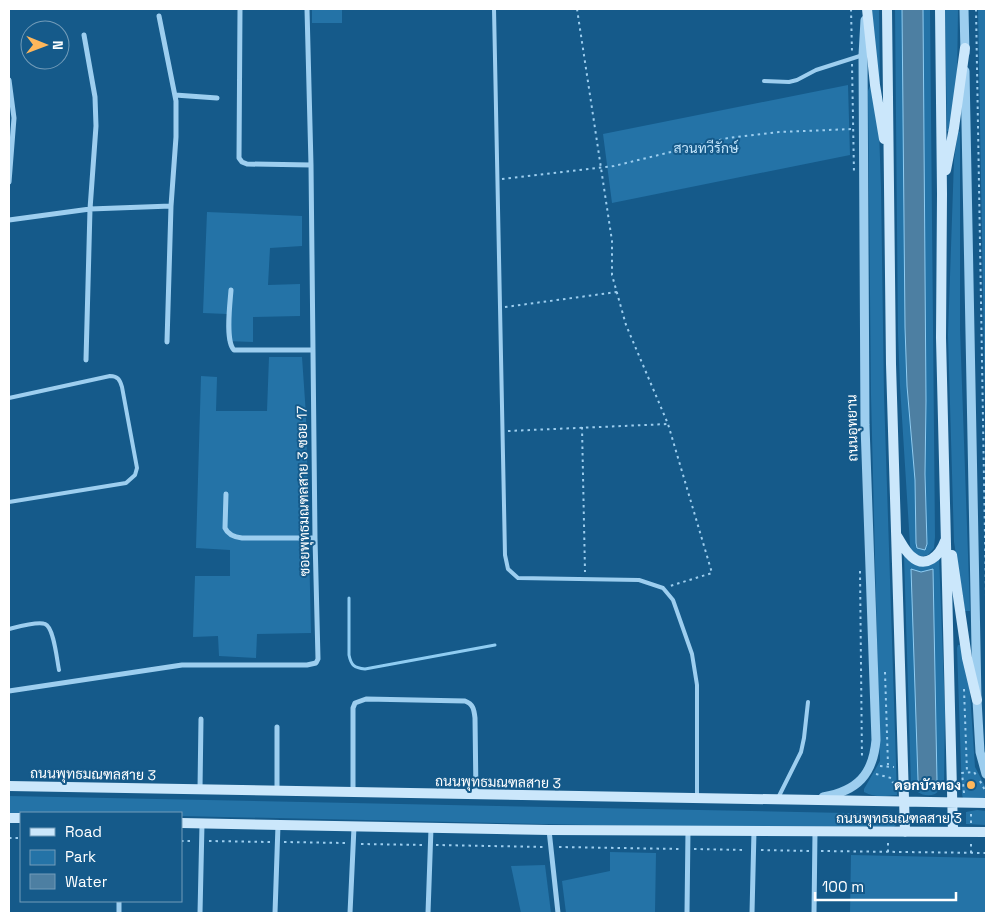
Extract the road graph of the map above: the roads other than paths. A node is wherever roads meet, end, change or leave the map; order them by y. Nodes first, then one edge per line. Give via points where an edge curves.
1 (240, 9) edge
2 (307, 9) edge
3 (494, 9) edge
4 (866, 9) edge
5 (887, 9) edge
6 (940, 9) edge
7 (964, 9) edge
8 (159, 16) dead end
9 (84, 35) dead end
10 (964, 48) junction
11 (863, 55) junction
12 (9, 80) edge
13 (764, 81) dead end
14 (175, 95) junction
15 (217, 98) dead end
16 (311, 165) junction
17 (889, 172) junction
18 (9, 182) edge
19 (942, 194) junction
20 (171, 206) junction
21 (90, 209) junction
22 (9, 220) edge
23 (231, 290) dead end
24 (167, 342) dead end
25 (312, 350) junction
26 (86, 360) dead end
27 (9, 398) edge
28 (226, 494) dead end
29 (9, 502) edge
30 (945, 510) junction
31 (897, 535) junction
32 (314, 538) junction
33 (946, 538) junction
34 (9, 629) edge
35 (59, 670) dead end
36 (9, 691) edge
37 (977, 700) junction
38 (808, 702) dead end
39 (201, 719) dead end
40 (277, 727) dead end
41 (986, 774) edge
42 (9, 786) edge
43 (200, 789) junction
44 (277, 790) junction
45 (353, 792) junction
46 (476, 795) junction
47 (698, 798) junction
48 (777, 799) junction
49 (984, 799) edge
50 (803, 800) junction
51 (905, 803) junction
52 (953, 803) junction
53 (182, 823) edge
54 (202, 824) junction
55 (278, 825) junction
56 (354, 827) junction
57 (431, 827) junction
58 (549, 830) junction
59 (688, 830) junction
60 (754, 830) junction
61 (815, 831) junction
62 (905, 832) junction
63 (953, 832) junction
64 (986, 832) edge
65 (200, 913) edge
66 (275, 913) edge
67 (350, 913) edge
68 (428, 913) edge
69 (558, 913) edge
70 (687, 913) edge
71 (752, 913) edge
72 (814, 913) edge

1 - 16 street via 239,158 247,164
2 - 16 street, ซอยพุทธมณฑลสาย 3 ซอย 17
3 - 47 lane via 505,555 508,569 518,578 640,580 663,588 673,600 692,654 696,677
4 - 11 street, ถนนอุทยาน
4 - 17 main road
5 - 17 main road
6 - 19 main road
7 - 10 street
8 - 14 street
9 - 21 street via 95,96
10 - 19 main road
10 - 37 street
11 - 13 lane via 816,70 797,80
11 - 50 street, ถนนอุทยาน via 865,425 875,754 866,775 853,788 831,796
12 - 18 street via 14,118
14 - 15 street
14 - 20 street via 176,137
16 - 25 street, ซอยพุทธมณฑลสาย 3 ซอย 17
17 - 31 main road
19 - 30 main road
20 - 21 street
20 - 24 street
21 - 22 street
21 - 26 street
23 - 25 street via 229,338 234,350
25 - 32 street, ซอยพุทธมณฑลสาย 3 ซอย 17
27 - 29 lane via 115,376 122,387 136,468 135,475 126,483
28 - 32 street via 225,528 232,535 242,538
30 - 33 main road
30 - 37 main road via 967,658
31 - 33 main road via 912,557 920,561 938,555
31 - 51 main road
32 - 36 street, ซอยพุทธมณฑลสาย 3 ซอย 17 via 319,653 316,663 182,665
33 - 52 main road
34 - 35 lane via 46,624
37 - 41 street via 980,752
38 - 48 lane via 801,752
39 - 43 street
40 - 44 street
42 - 43 main road, ถนนพุทธมณฑลสาย 3
43 - 44 main road, ถนนพุทธมณฑลสาย 3
44 - 45 main road, ถนนพุทธมณฑลสาย 3
45 - 46 main road, ถนนพุทธมณฑลสาย 3
45 - 46 street via 355,703 366,699 465,701 474,709
46 - 47 main road, ถนนพุทธมณฑลสาย 3
47 - 48 main road, ถนนพุทธมณฑลสาย 3
48 - 50 main road, ถนนพุทธมณฑลสาย 3
49 - 52 main road, ถนนพุทธมณฑลสาย 3
50 - 51 main road, ถนนพุทธมณฑลสาย 3
51 - 52 main road, ถนนพุทธมณฑลสาย 3
51 - 62 main road
52 - 63 main road
53 - 54 main road, ถนนพุทธมณฑลสาย 3
54 - 55 main road, ถนนพุทธมณฑลสาย 3
54 - 65 street
55 - 56 main road, ถนนพุทธมณฑลสาย 3
55 - 66 street
56 - 57 main road, ถนนพุทธมณฑลสาย 3
56 - 67 street
57 - 58 main road, ถนนพุทธมณฑลสาย 3
57 - 68 street
58 - 59 main road, ถนนพุทธมณฑลสาย 3
58 - 69 street
59 - 60 main road, ถนนพุทธมณฑลสาย 3
59 - 70 street
60 - 61 main road, ถนนพุทธมณฑลสาย 3
60 - 71 street
61 - 62 main road, ถนนพุทธมณฑลสาย 3
61 - 72 street
62 - 63 main road, ถนนพุทธมณฑลสาย 3
63 - 64 main road, ถนนพุทธมณฑลสาย 3

